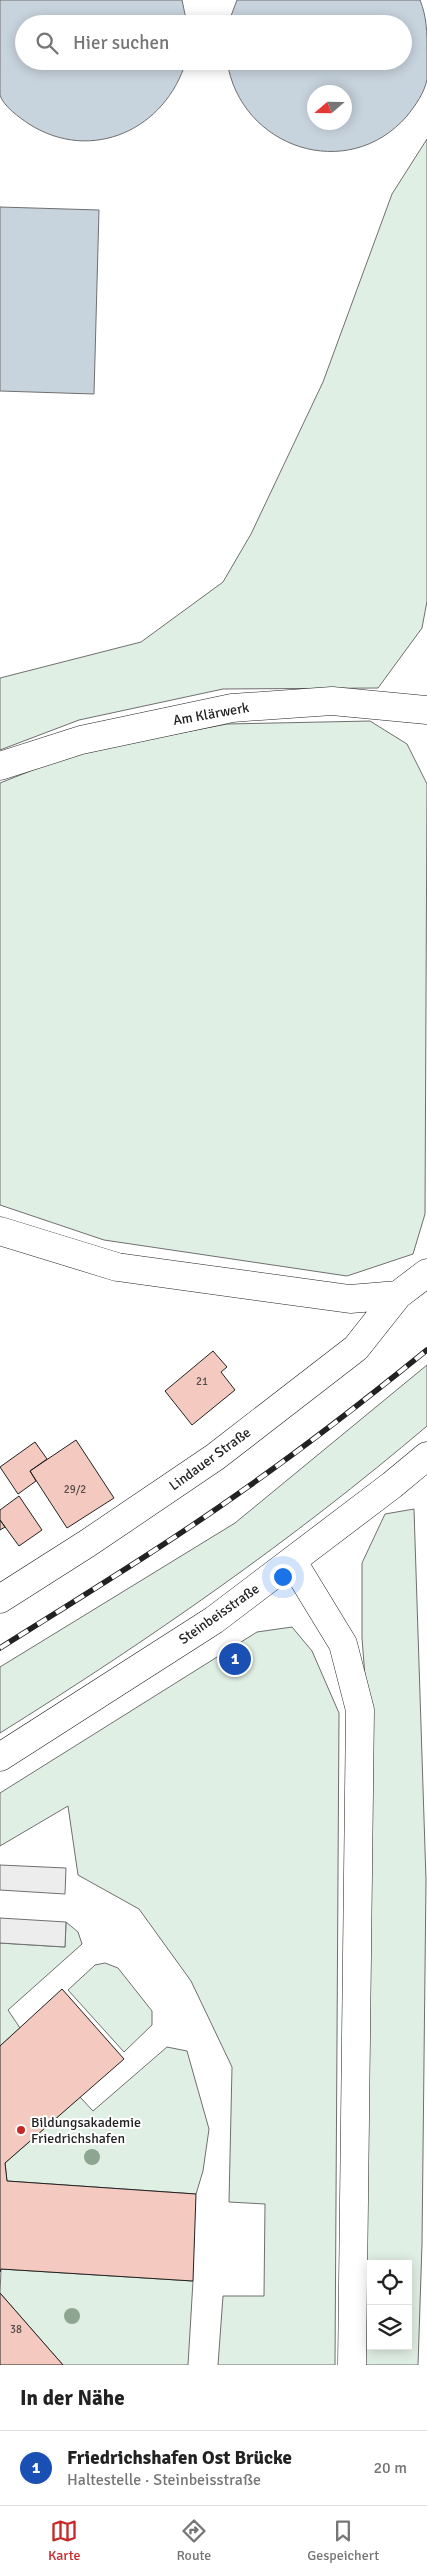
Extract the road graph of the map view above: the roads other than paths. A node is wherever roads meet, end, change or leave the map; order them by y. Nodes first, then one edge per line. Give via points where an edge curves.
1 (427, 710) edge
2 (0, 766) edge
3 (0, 1231) edge
4 (427, 1273) edge
5 (398, 1295) junction
6 (427, 1456) edge
7 (293, 1562) junction
8 (0, 1599) edge
9 (0, 1757) edge
10 (352, 2365) edge

1 - 2 street, Am Klärwerk via 332,701 232,708 80,740
3 - 5 street via 117,1267 350,1299
4 - 5 street, Lindauer Straße
5 - 8 street, Lindauer Straße via 356,1348 215,1457 88,1544
6 - 7 street, Steinbeisstraße
7 - 9 street, Steinbeisstraße via 214,1620
7 - 10 street via 343,1644 360,1710

